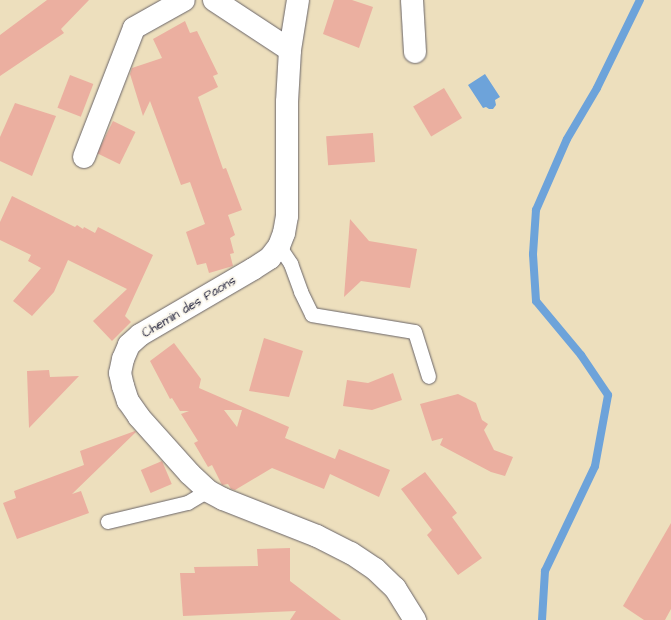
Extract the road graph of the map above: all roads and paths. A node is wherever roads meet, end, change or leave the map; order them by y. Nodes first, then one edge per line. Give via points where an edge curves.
1 (184, 0) edge
2 (214, 0) edge
3 (298, 0) edge
4 (412, 0) edge
5 (290, 50) junction
6 (415, 52) dead end
7 (84, 157) dead end
8 (279, 246) junction
9 (429, 377) dead end
10 (208, 491) junction
11 (108, 522) dead end
12 (415, 620) edge

1 - 7 street via 134,28
2 - 5 street
3 - 5 street, Chemin des Paons
4 - 6 street
5 - 8 street, Chemin des Paons via 286,143 287,216
8 - 9 lane via 291,264 312,315 415,332
8 - 10 street, Chemin des Paons via 270,258 253,269 140,335 129,345 123,359 120,373 128,401 144,423
10 - 11 lane via 188,503
10 - 12 street, Chemin des Paons via 317,536 351,553 375,569 395,588

